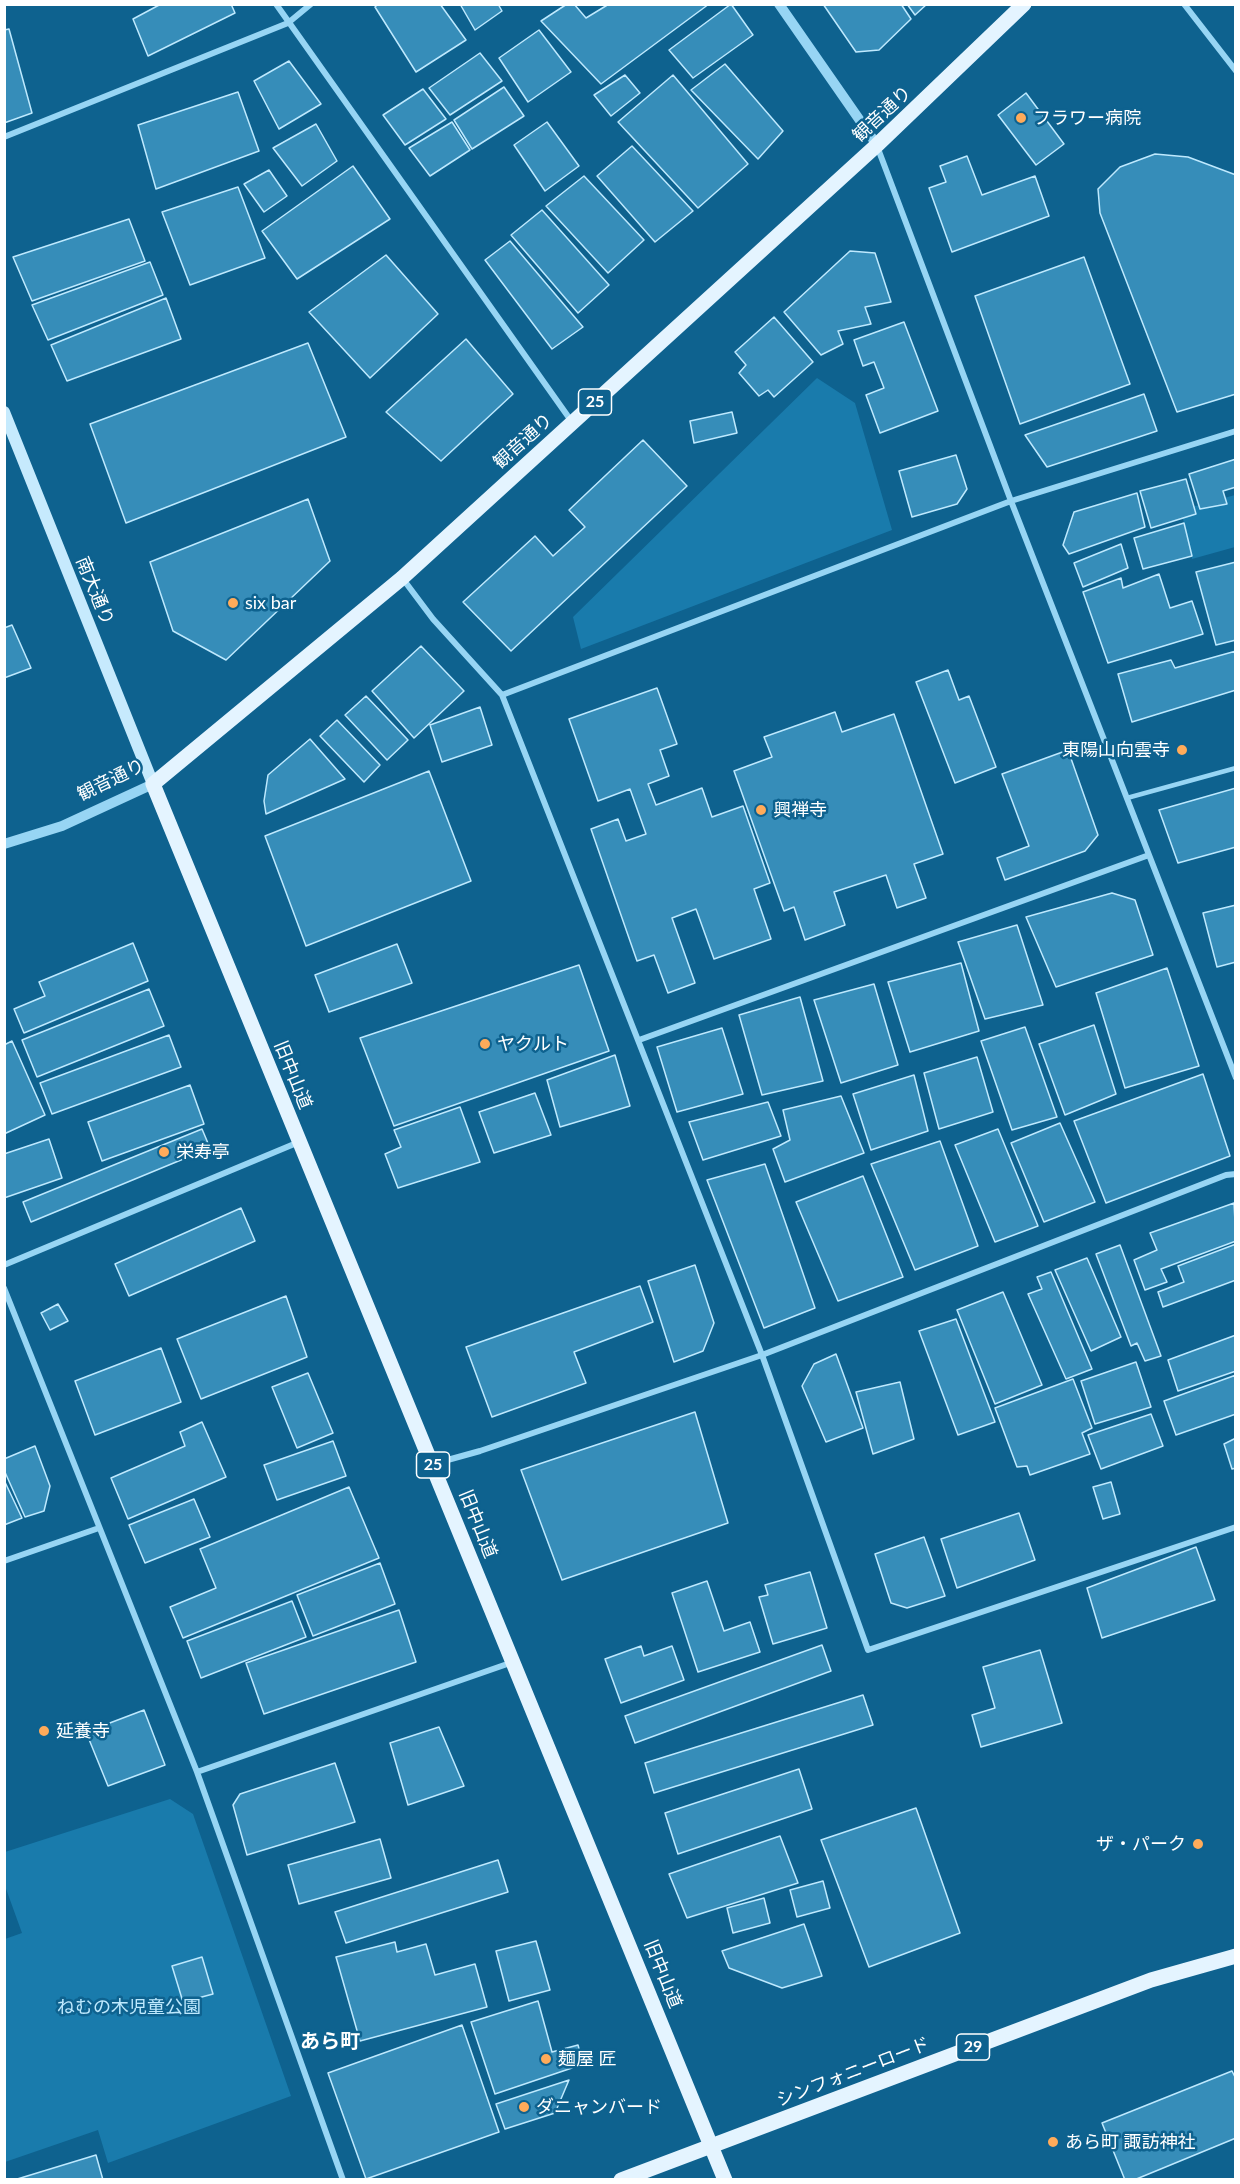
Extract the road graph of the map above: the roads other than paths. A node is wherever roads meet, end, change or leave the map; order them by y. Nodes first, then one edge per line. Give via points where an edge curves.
1 (276, 4) edge
2 (311, 4) edge
3 (779, 4) edge
4 (1024, 4) edge
5 (1184, 4) edge
6 (288, 23) junction
7 (1236, 71) edge
8 (4, 137) edge
9 (877, 146) junction
10 (4, 412) edge
11 (573, 422) junction
12 (1236, 431) edge
13 (1011, 501) junction
14 (402, 578) junction
15 (502, 695) junction
16 (1236, 768) edge
17 (153, 784) junction
18 (1127, 798) junction
19 (4, 843) edge
20 (1149, 855) junction
21 (639, 1040) junction
22 (1236, 1078) edge
23 (300, 1142) junction
24 (1236, 1174) edge
25 (4, 1265) edge
26 (4, 1288) edge
27 (762, 1355) junction
28 (432, 1464) junction
29 (1236, 1527) edge
30 (99, 1528) junction
31 (4, 1561) edge
32 (513, 1662) junction
33 (197, 1772) junction
34 (1236, 1956) edge
35 (712, 2146) junction
36 (343, 2180) edge
37 (621, 2180) edge
38 (725, 2180) edge

1 - 6 street
2 - 6 street
3 - 9 street
4 - 9 main road, 観音通り / 25
5 - 7 street
6 - 8 street
6 - 11 street
9 - 11 main road, 観音通り / 25
9 - 13 street
10 - 17 main road, 南大通り
11 - 14 main road, 観音通り / 25
12 - 13 street
13 - 15 street
13 - 18 street
14 - 15 street via 433,620
14 - 17 main road, 観音通り / 25
15 - 21 street
16 - 18 lane
17 - 19 street, 観音通り via 62,826
17 - 23 main road, 旧中山道 / 25
18 - 20 street
20 - 21 street
20 - 22 street
21 - 27 street
23 - 25 street
23 - 28 main road, 旧中山道 / 25
24 - 27 street
26 - 30 street
27 - 28 street
27 - 29 street via 868,1650
28 - 32 main road, 旧中山道 / 25
30 - 31 street
30 - 33 street
32 - 33 street
32 - 35 main road, 旧中山道 / 25
33 - 36 street
34 - 35 main road, シンフォニーロード / 29 via 1151,1980
35 - 37 main road, シンフォニーロード
35 - 38 main road, 25

